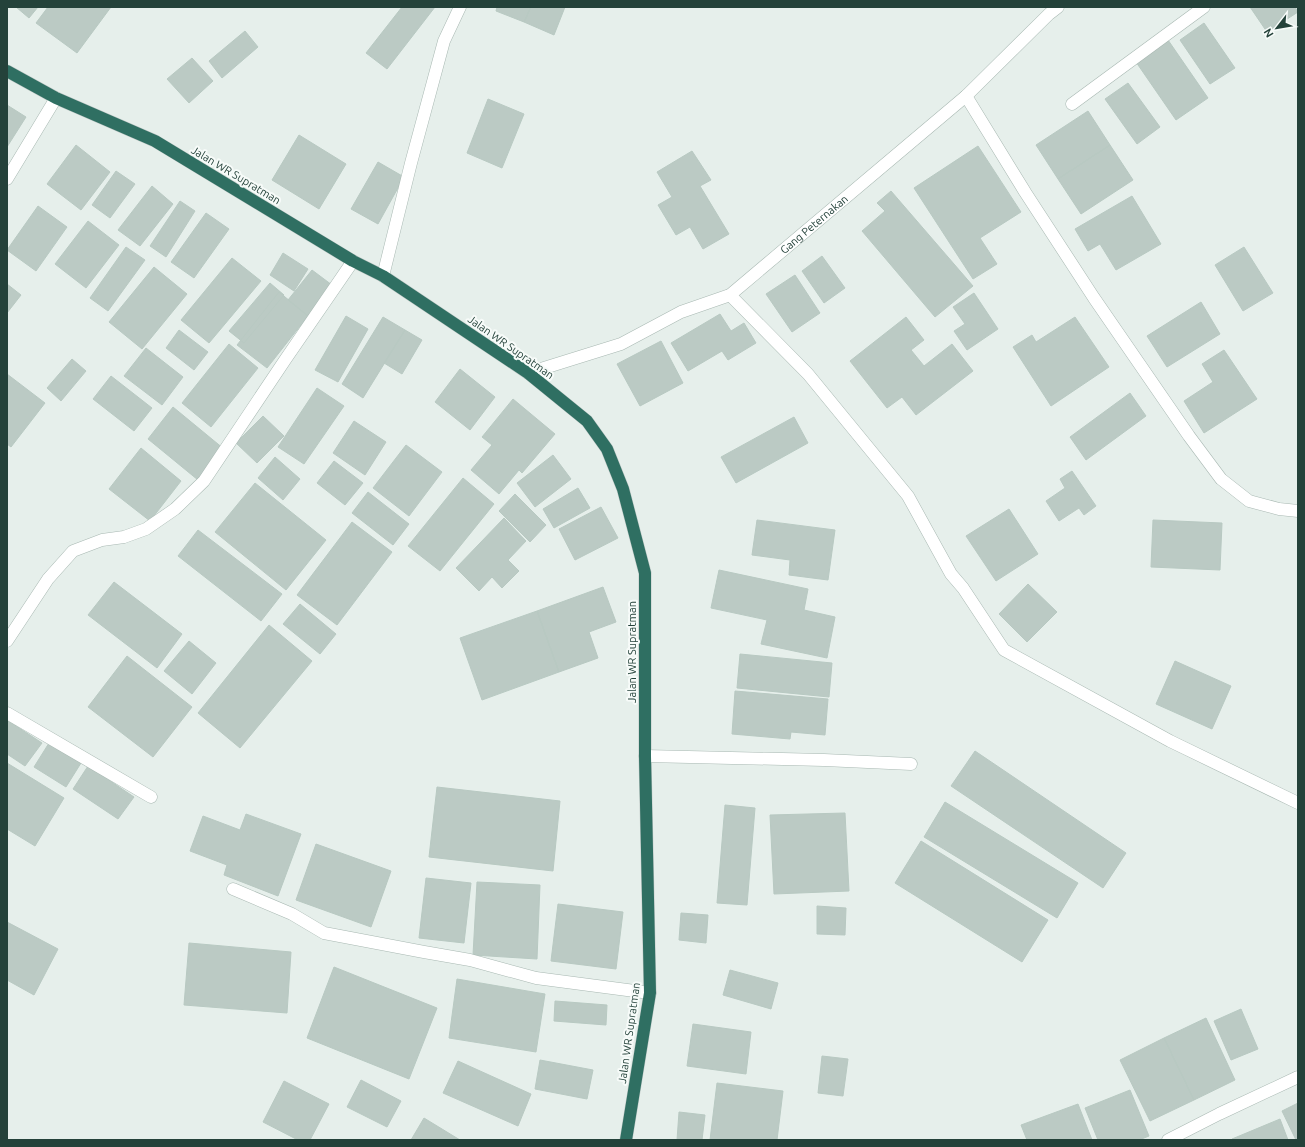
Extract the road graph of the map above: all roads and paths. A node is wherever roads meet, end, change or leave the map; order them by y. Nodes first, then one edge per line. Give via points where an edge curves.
1 (460, 7) edge
2 (1058, 7) edge
3 (1204, 7) edge
4 (7, 71) edge
5 (966, 96) junction
6 (56, 98) junction
7 (1072, 104) dead end
8 (7, 179) edge
9 (353, 261) junction
10 (384, 276) junction
11 (730, 295) junction
12 (528, 372) junction
13 (1298, 511) edge
14 (7, 641) edge
15 (7, 713) edge
16 (645, 756) junction
17 (911, 764) dead end
18 (151, 797) dead end
19 (1298, 804) edge
20 (233, 889) dead end
21 (650, 993) junction
22 (1298, 1077) edge
23 (626, 1140) edge
24 (1168, 1140) edge

1 - 10 street via 444,41
2 - 5 street, Gang Peternakan
3 - 7 street
4 - 6 highway, Jalan WR Supratman
5 - 11 street, Gang Peternakan
5 - 13 street via 1094,298 1221,479 1249,501
6 - 8 street
6 - 9 highway, Jalan WR Supratman via 154,141
9 - 10 highway, Jalan WR Supratman
9 - 14 street via 204,481 175,509 146,529 124,537 102,540 74,551 48,579
10 - 12 highway, Jalan WR Supratman
11 - 12 street, Gang Peternakan via 681,312 621,344
11 - 19 street via 808,374 908,496 951,574 1004,650 1170,740
12 - 16 highway, Jalan WR Supratman via 587,421 607,449 623,489 645,573
15 - 18 street
16 - 17 street
16 - 21 highway, Jalan WR Supratman
20 - 21 street via 292,914 324,932 470,960 536,978
21 - 23 highway, Jalan WR Supratman
22 - 24 street

